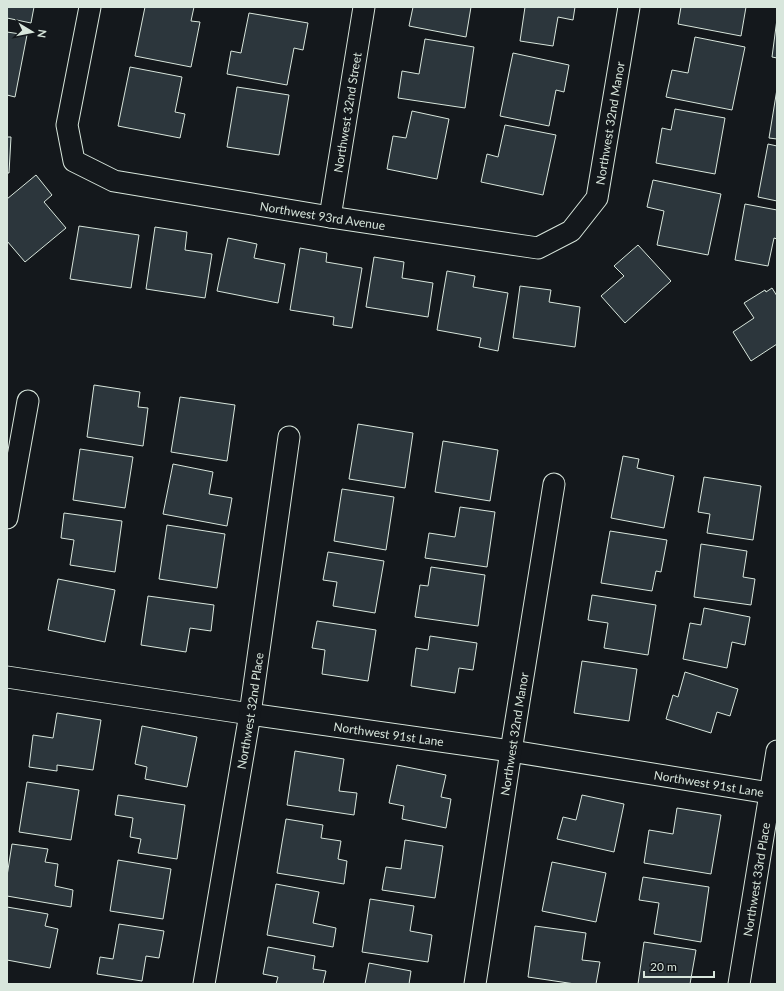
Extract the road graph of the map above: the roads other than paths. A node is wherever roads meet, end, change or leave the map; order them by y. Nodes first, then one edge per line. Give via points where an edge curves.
1 (90, 7) edge
2 (364, 7) edge
3 (629, 7) edge
4 (330, 217) junction
5 (571, 231) joint
6 (28, 401) dead end
7 (289, 437) dead end
8 (554, 484) dead end
9 (7, 518) edge
10 (7, 677) edge
11 (250, 714) junction
12 (511, 751) junction
13 (777, 751) edge
14 (770, 793) junction
15 (204, 984) edge
16 (475, 984) edge
17 (739, 984) edge

1 - 4 street, Northwest 93rd Avenue via 67,125 74,161 114,181
2 - 4 street, Northwest 32nd Street
3 - 5 street, Northwest 32nd Manor via 597,198
4 - 5 street, Northwest 93rd Avenue via 538,248
6 - 9 street
7 - 11 street, Northwest 32nd Place
8 - 12 street, Northwest 32nd Manor
10 - 11 street, Northwest 91st Lane
11 - 12 street, Northwest 91st Lane
11 - 15 street, Northwest 32nd Place
12 - 14 street, Northwest 91st Lane
12 - 16 street, Northwest 32nd Manor
13 - 14 street, Northwest 33rd Place
14 - 17 street, Northwest 33rd Place

